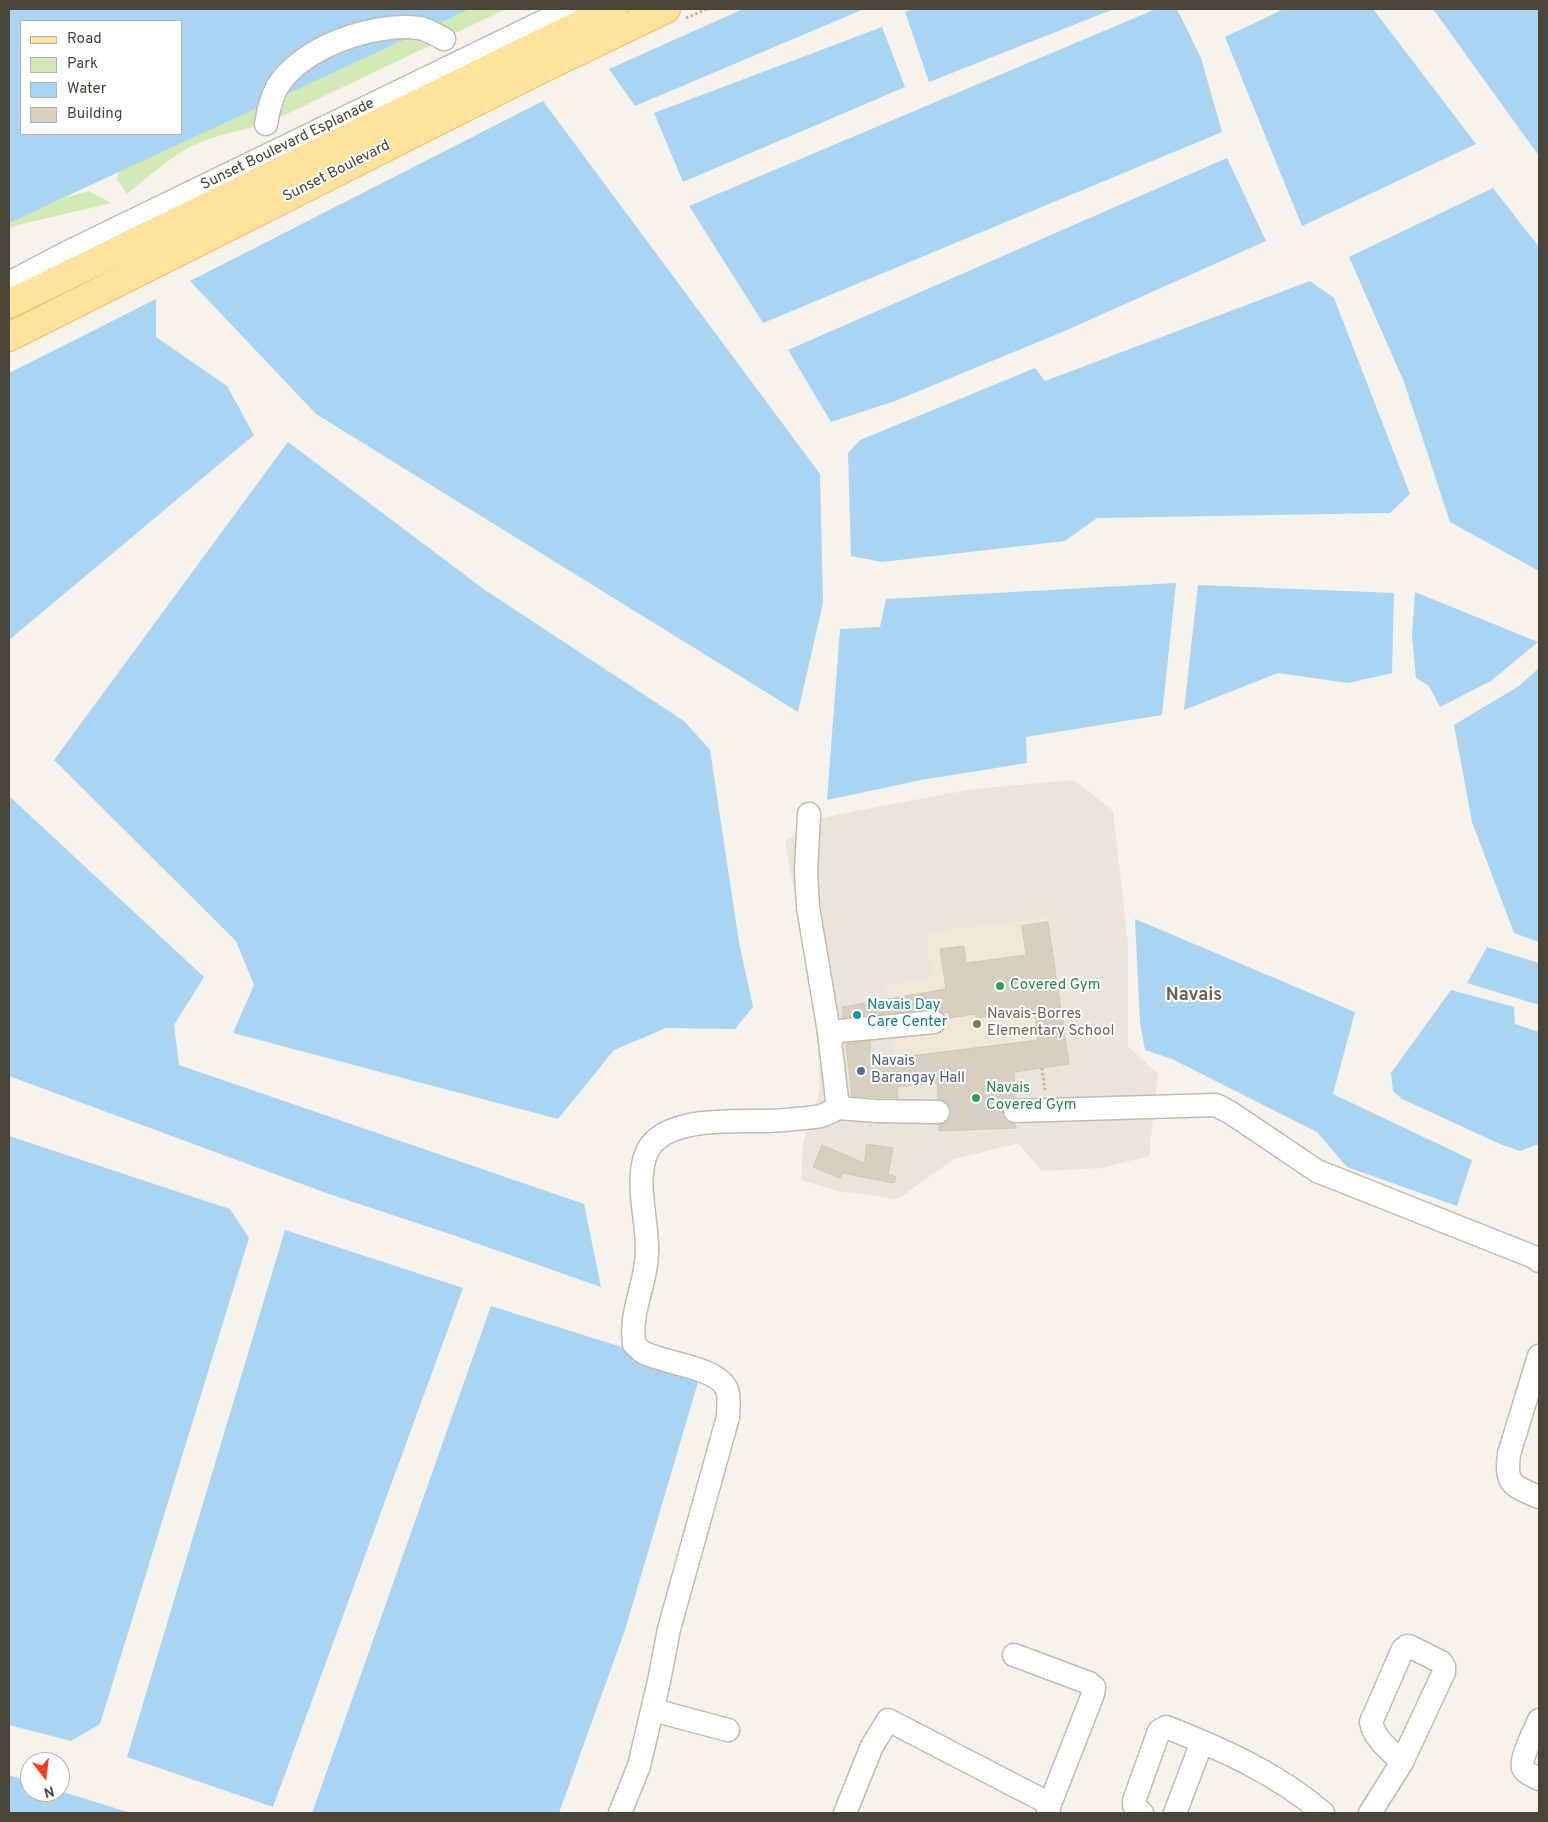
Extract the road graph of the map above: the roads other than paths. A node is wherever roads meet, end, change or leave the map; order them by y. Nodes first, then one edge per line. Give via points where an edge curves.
1 (569, 9) edge
2 (612, 9) edge
3 (666, 9) edge
4 (444, 39) dead end
5 (266, 124) dead end
6 (9, 283) edge
7 (9, 304) edge
8 (9, 337) edge
9 (809, 814) dead end
10 (934, 1022) dead end
11 (829, 1032) junction
12 (838, 1108) junction
13 (1015, 1111) tunnel mouth
14 (938, 1112) tunnel mouth
15 (1539, 1261) edge
16 (1539, 1356) edge
17 (1539, 1497) edge
18 (1014, 1655) dead end
19 (653, 1710) junction
20 (1539, 1720) edge
21 (728, 1730) dead end
22 (1202, 1742) junction
23 (1402, 1762) junction
24 (1539, 1779) edge
25 (1049, 1809) edge
26 (620, 1813) edge
27 (845, 1813) edge
28 (1142, 1813) edge
29 (1175, 1813) edge
30 (1323, 1813) edge
31 (1370, 1813) edge

1 - 6 street, Sunset Boulevard Esplanade
2 - 7 main road, Sunset Boulevard
3 - 8 main road, Sunset Boulevard
4 - 5 street via 421,28 400,28 371,31 344,39 303,60 291,70 277,87 268,108
9 - 11 street via 808,907
10 - 11 street
11 - 12 street
12 - 14 street
12 - 19 street via 809,1118 683,1126 653,1142 645,1156 642,1179 648,1252 634,1318 634,1344 643,1352 712,1376 726,1389 728,1401 728,1417 669,1629
13 - 15 street via 1216,1105 1317,1171
16 - 17 street via 1507,1468 1515,1487
18 - 25 street via 1094,1687
19 - 21 street
19 - 26 street via 639,1766
20 - 24 street via 1522,1760 1524,1769
22 - 28 street via 1166,1727 1159,1731 1134,1801
22 - 29 street
22 - 30 street via 1277,1778
23 - 23 street via 1444,1672 1441,1662 1407,1646 1370,1722 1376,1736
23 - 31 street
25 - 27 street via 888,1720 872,1746

